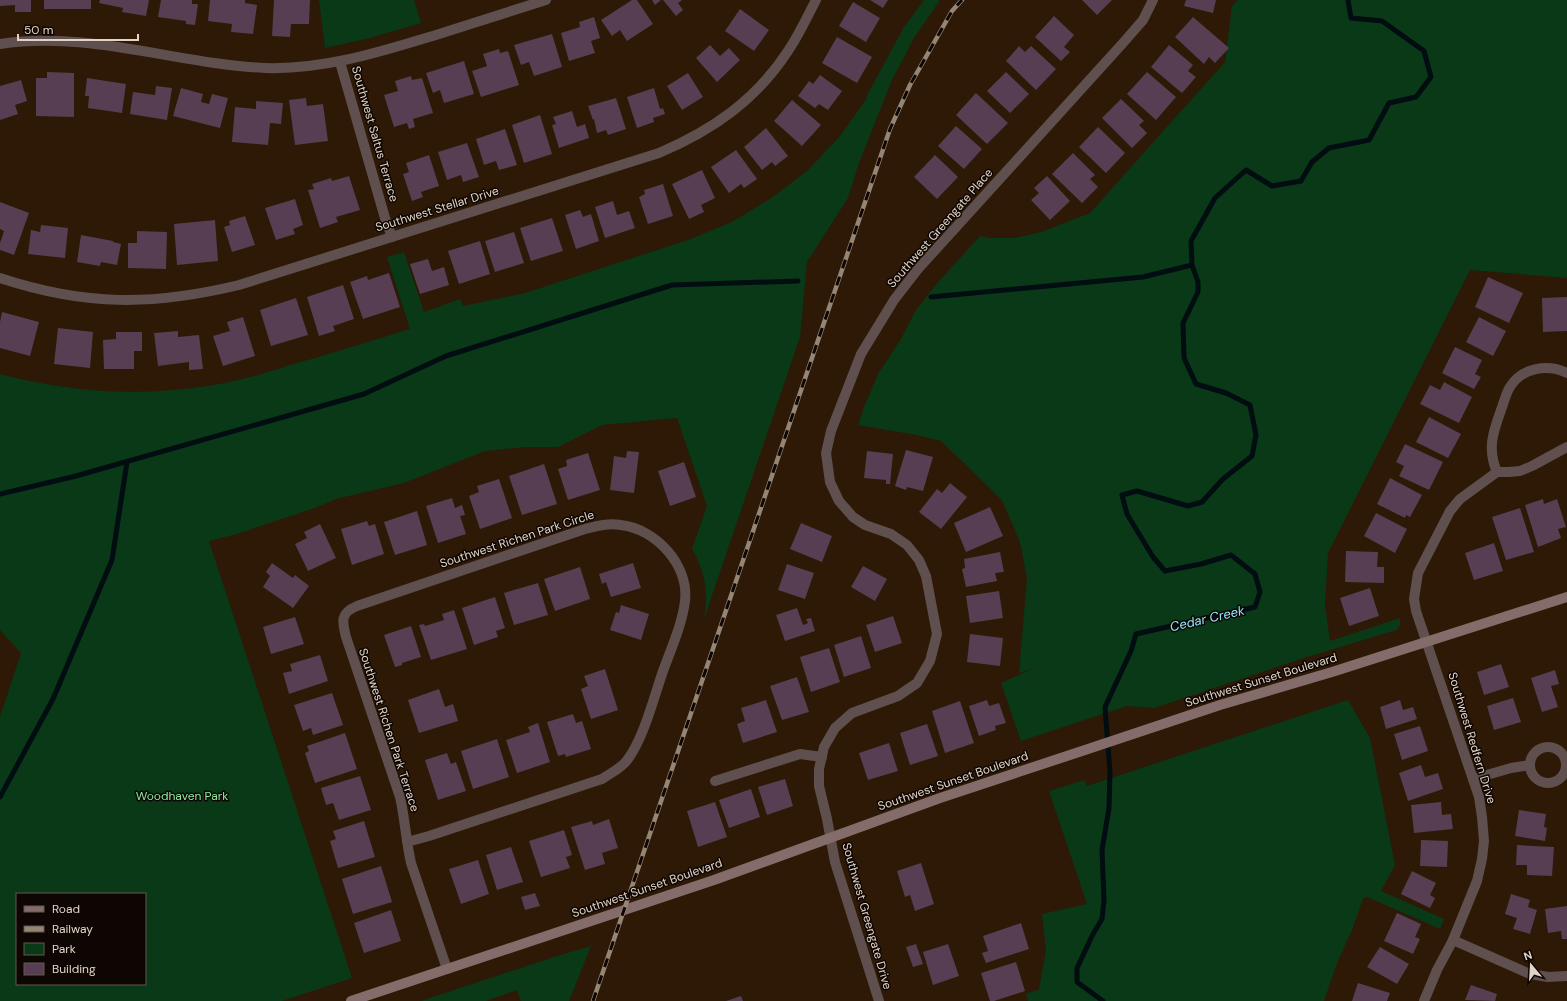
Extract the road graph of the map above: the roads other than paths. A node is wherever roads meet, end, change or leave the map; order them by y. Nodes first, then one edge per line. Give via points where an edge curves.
1 (546, 0) edge
2 (816, 0) edge
3 (1153, 0) edge
4 (0, 44) edge
5 (340, 62) junction
6 (392, 237) junction
7 (0, 278) edge
8 (1567, 373) edge
9 (1567, 447) edge
10 (1497, 472) junction
11 (1567, 597) edge
12 (345, 614) joint
13 (1426, 642) junction
14 (822, 757) junction
15 (1530, 765) dead end
16 (1473, 779) junction
17 (714, 781) dead end
18 (831, 838) junction
19 (407, 842) junction
20 (1453, 940) junction
21 (447, 969) junction
22 (1567, 976) edge
23 (351, 1001) edge
24 (879, 1001) edge
25 (1424, 1001) edge

1 - 5 street via 421,40
2 - 6 street, Southwest Stellar Drive via 789,50 772,73 742,105 701,134 659,153
3 - 14 street, Southwest Greengate Place via 1143,20 1123,44 918,269 894,300 861,354 831,431 826,453 830,482 839,501 853,517 865,525 891,534 907,545 919,560 926,576 937,634 930,661 917,683 898,696 852,713 835,728 824,747
4 - 5 street via 68,42 101,45 264,68
5 - 6 street, Southwest Saltus Terrace
6 - 7 street, Southwest Stellar Drive via 239,285 158,299 85,299 42,291
8 - 10 street via 1545,367 1530,370 1521,375 1510,387 1491,440 1491,453
9 - 10 street via 1520,471
10 - 13 street, Southwest Redfern Drive via 1468,492 1450,511 1418,573 1414,599
11 - 13 main road, Southwest Sunset Boulevard
12 - 19 street, Southwest Richen Park Terrace via 342,622 346,637 400,797
12 - 19 street, Southwest Richen Park Circle via 357,606 604,524 639,530 657,540 669,552 684,584 685,601 680,623 640,737 627,760 602,779
13 - 16 street, Southwest Redfern Drive
13 - 18 main road, Southwest Sunset Boulevard via 1227,703 940,798
14 - 17 street via 800,754
14 - 18 street, Southwest Greengate Place via 818,786
15 - 16 street
16 - 20 street, Southwest Redfern Drive via 1482,817 1483,852 1474,888
18 - 21 main road, Southwest Sunset Boulevard
18 - 24 street, Southwest Greengate Drive
19 - 21 street, Southwest Richen Park Terrace via 410,863
20 - 22 street via 1530,974 1548,977
20 - 25 street, Southwest Redfern Drive
21 - 23 main road, Southwest Sunset Boulevard

